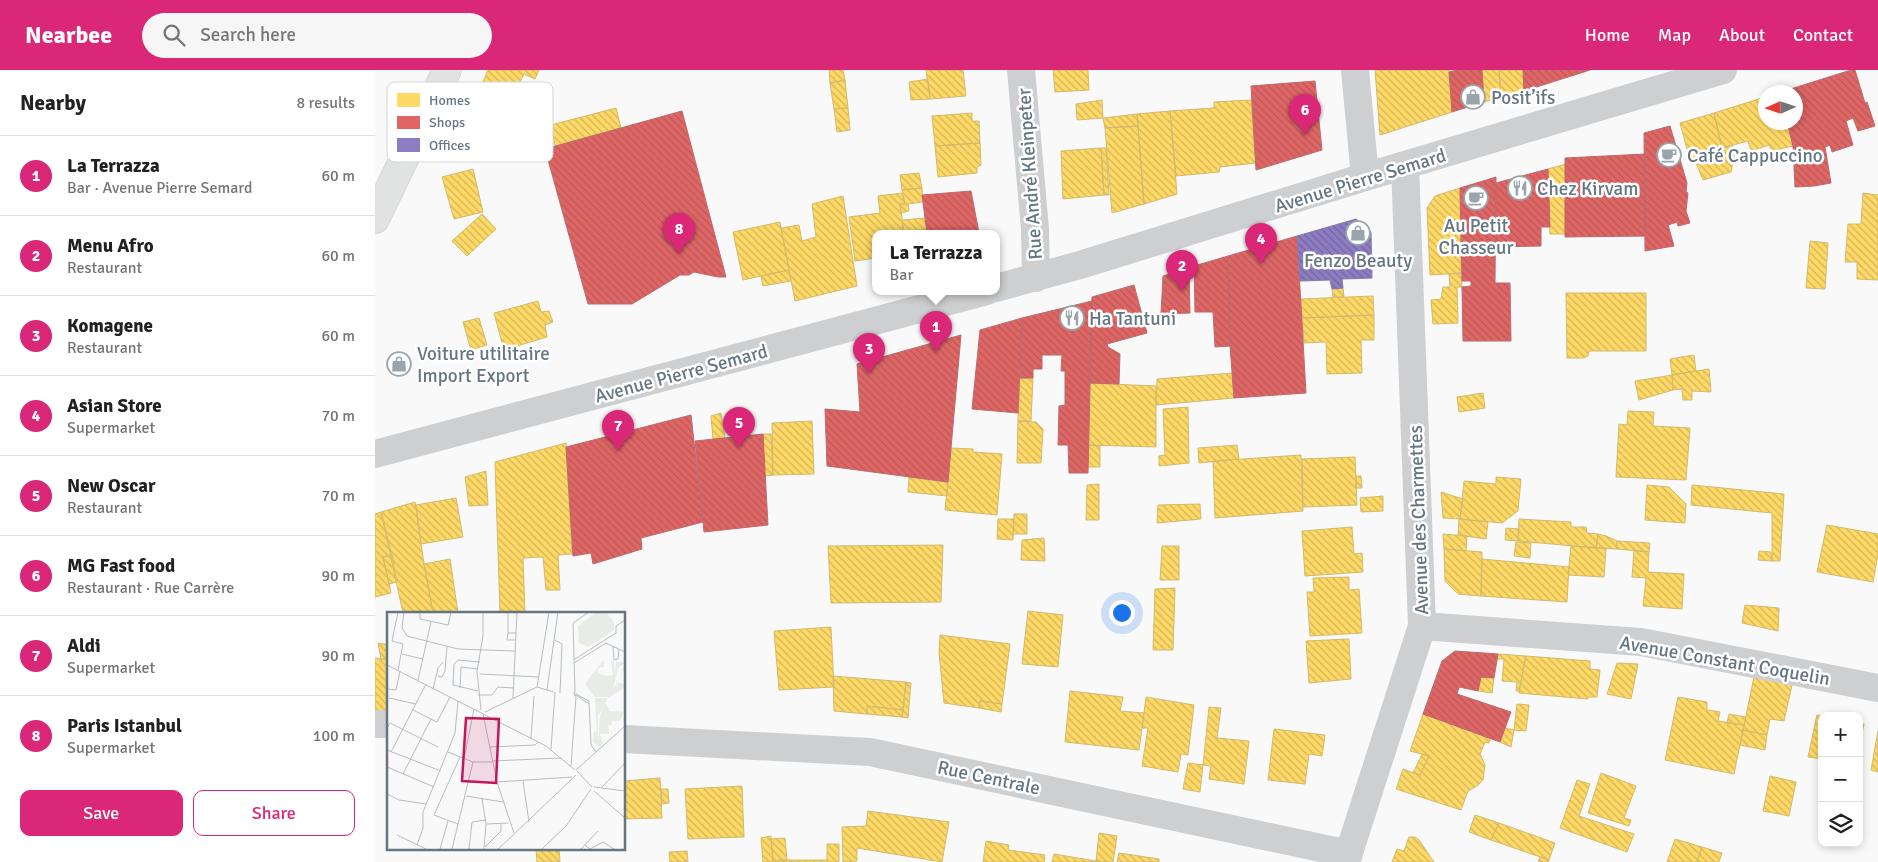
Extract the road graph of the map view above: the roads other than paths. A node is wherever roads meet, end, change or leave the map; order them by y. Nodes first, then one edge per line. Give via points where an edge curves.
1 (447, 70) edge
2 (1021, 70) edge
3 (1355, 70) edge
4 (1723, 70) edge
5 (441, 82) edge
6 (403, 162) edge
7 (1405, 166) junction
8 (1365, 177) junction
9 (375, 219) edge
10 (1036, 278) junction
11 (1000, 287) edge
12 (972, 295) edge
13 (375, 454) edge
14 (1422, 626) junction
15 (1878, 688) edge
16 (625, 739) edge
17 (1348, 858) edge

1 - 5 main road
2 - 10 street, Rue André Kleinpeter via 1035,229
3 - 8 street
4 - 7 street, Avenue Pierre Semard
6 - 9 main road
7 - 8 street, Avenue Pierre Semard
7 - 14 street, Avenue des Charmettes
8 - 10 street, Avenue Pierre Semard
10 - 11 street, Avenue Pierre Semard
12 - 13 street, Avenue Pierre Semard
14 - 15 street, Avenue Constant Coquelin via 1641,642
14 - 17 street, Avenue des Charmettes
16 - 17 street, Rue Centrale via 871,752

